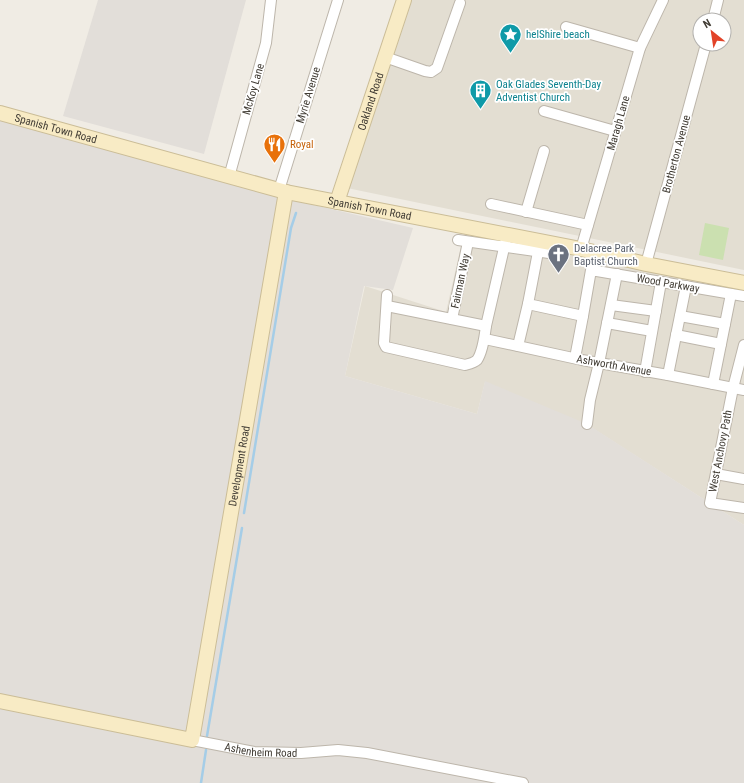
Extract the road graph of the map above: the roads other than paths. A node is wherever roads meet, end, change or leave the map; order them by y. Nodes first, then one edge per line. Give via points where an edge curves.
1 (271, 0) edge
2 (338, 0) edge
3 (404, 0) edge
4 (663, 0) edge
5 (718, 0) edge
6 (460, 3) dead end
7 (715, 12) edge
8 (566, 27) dead end
9 (640, 48) junction
10 (704, 52) edge
11 (385, 57) junction
12 (544, 111) dead end
13 (0, 113) edge
14 (615, 131) junction
15 (544, 151) dead end
16 (229, 177) junction
17 (282, 191) junction
18 (337, 202) junction
19 (491, 204) dead end
20 (526, 212) junction
21 (588, 225) junction
22 (506, 241) junction
23 (580, 249) junction
24 (646, 264) junction
25 (617, 274) junction
26 (661, 282) junction
27 (744, 283) edge
28 (686, 286) junction
29 (731, 294) junction
30 (387, 295) dead end
31 (744, 296) edge
32 (528, 304) junction
33 (611, 305) junction
34 (387, 306) junction
35 (656, 311) junction
36 (583, 316) junction
37 (680, 316) junction
38 (452, 319) junction
39 (607, 323) junction
40 (726, 324) junction
41 (486, 326) junction
42 (652, 331) junction
43 (676, 336) junction
44 (485, 339) junction
45 (721, 344) junction
46 (518, 346) junction
47 (744, 347) edge
48 (575, 358) junction
49 (599, 363) junction
50 (645, 372) junction
51 (668, 375) junction
52 (713, 384) junction
53 (733, 388) junction
54 (744, 390) edge
55 (587, 424) dead end
56 (716, 474) junction
57 (744, 478) edge
58 (744, 508) edge
59 (0, 701) edge
60 (192, 740) junction
61 (523, 783) edge

1 - 16 street, McKoy Lane via 266,43
2 - 17 street, Myrie Avenue
3 - 11 street, Oakland Road
4 - 9 street, Maragh Lane
5 - 7 street
6 - 11 street via 437,68 431,72 425,71
8 - 9 street
9 - 14 street, Maragh Lane
10 - 24 street, Brotherton Avenue
11 - 18 street, Oakland Road
12 - 14 street
13 - 16 street, Spanish Town Road
14 - 21 street, Maragh Lane
15 - 20 street
16 - 17 street, Spanish Town Road
17 - 18 street, Spanish Town Road
17 - 60 street, Development Road
18 - 22 street, Spanish Town Road
19 - 20 street
20 - 21 street
21 - 23 street, Maragh Lane
22 - 23 street, Spanish Town Road
22 - 32 street via 544,253
22 - 38 street, Fairman Way via 463,241
22 - 41 street
23 - 24 street, Spanish Town Road
24 - 27 street, Spanish Town Road
25 - 26 street, Wood Parkway
25 - 33 street
25 - 36 street, Wood Parkway via 591,270
26 - 28 street, Wood Parkway
26 - 35 street
28 - 29 street, Wood Parkway
28 - 37 street
29 - 31 street, Wood Parkway
29 - 40 street
30 - 34 street
32 - 36 street
32 - 46 street
33 - 35 street
33 - 39 street
34 - 38 street, Fairman Way
34 - 44 street via 384,344 390,349 465,365 477,360
35 - 42 street
36 - 48 street
37 - 40 street
37 - 43 street
38 - 41 street, Fairman Way
39 - 42 street
39 - 49 street
40 - 45 street
41 - 44 street
42 - 50 street
43 - 45 street
43 - 51 street
44 - 46 street, Ashworth Avenue
45 - 52 street
46 - 48 street, Ashworth Avenue
47 - 53 street, West Anchovy Path
48 - 49 street, Ashworth Avenue
49 - 50 street, Ashworth Avenue
49 - 55 street
50 - 51 street, Ashworth Avenue
51 - 52 street, Ashworth Avenue
52 - 53 street, Ashworth Avenue
53 - 54 street, Ashworth Avenue
53 - 56 street, West Anchovy Path
56 - 57 street
56 - 58 street, West Anchovy Path via 710,503
59 - 60 street, Ashenheim Road
60 - 61 street, Ashenheim Road via 254,752 301,753 338,750 367,753

